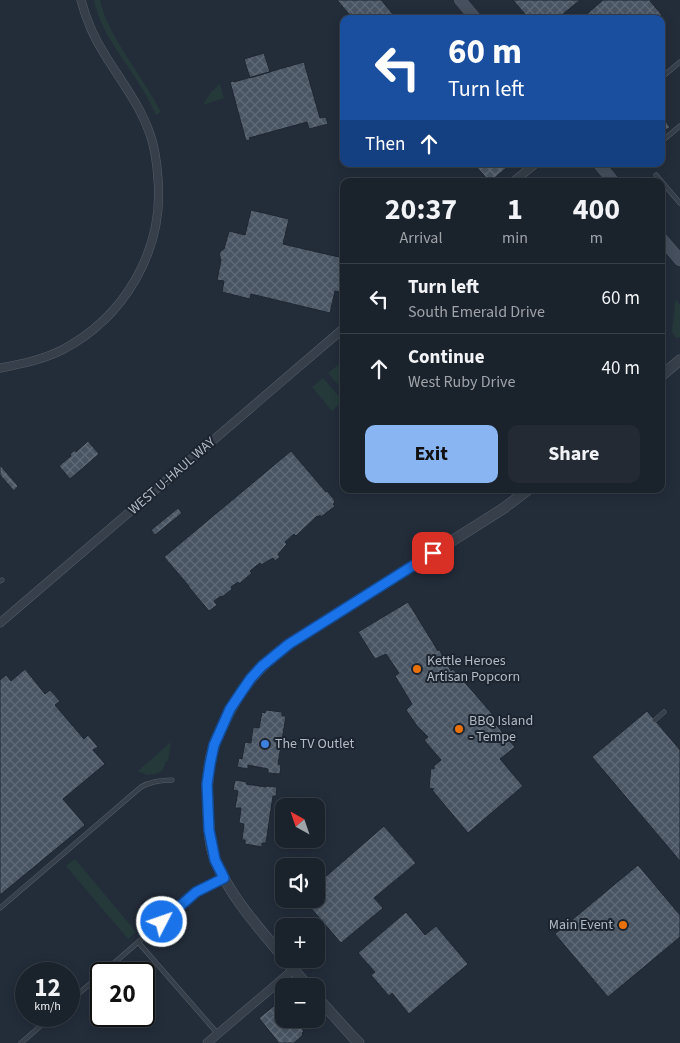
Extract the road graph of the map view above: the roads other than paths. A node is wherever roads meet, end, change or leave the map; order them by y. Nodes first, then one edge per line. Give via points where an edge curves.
1 (81, 0) edge
2 (460, 0) edge
3 (473, 15) edge
4 (680, 62) edge
5 (665, 75) edge
6 (680, 126) edge
7 (665, 139) edge
8 (531, 167) edge
9 (601, 167) edge
10 (656, 175) dead end
11 (518, 178) edge
12 (611, 178) edge
13 (658, 178) edge
14 (665, 186) edge
15 (680, 204) edge
16 (665, 243) edge
17 (680, 260) edge
18 (340, 331) edge
19 (680, 360) edge
20 (0, 368) edge
21 (665, 373) edge
22 (524, 493) edge
23 (0, 624) edge
24 (664, 712) dead end
25 (654, 720) dead end
26 (172, 780) dead end
27 (224, 878) junction
28 (0, 908) edge
29 (138, 942) junction
30 (275, 947) edge
31 (293, 970) joint
32 (300, 978) edge
33 (80, 992) edge
34 (325, 1006) edge
35 (39, 1027) edge
36 (218, 1034) junction
37 (21, 1043) edge
38 (207, 1043) edge
39 (359, 1043) edge

1 - 20 street via 90,29 134,99 151,136 159,190 154,237 135,280 120,303 93,329 49,356
2 - 3 main road
4 - 5 lane
6 - 7 lane
8 - 11 street
9 - 12 main road
10 - 13 lane
14 - 15 lane
16 - 17 main road
18 - 23 street, WEST U-HAUL WAY
19 - 21 street
22 - 27 street via 289,644 251,678 230,709 214,745 207,784 209,830 215,860
24 - 25 lane
26 - 28 lane via 154,781 141,787
27 - 29 lane via 196,892
27 - 30 street
29 - 33 lane
29 - 36 lane
31 - 32 street
31 - 36 street
34 - 39 street
35 - 37 lane
36 - 38 street

